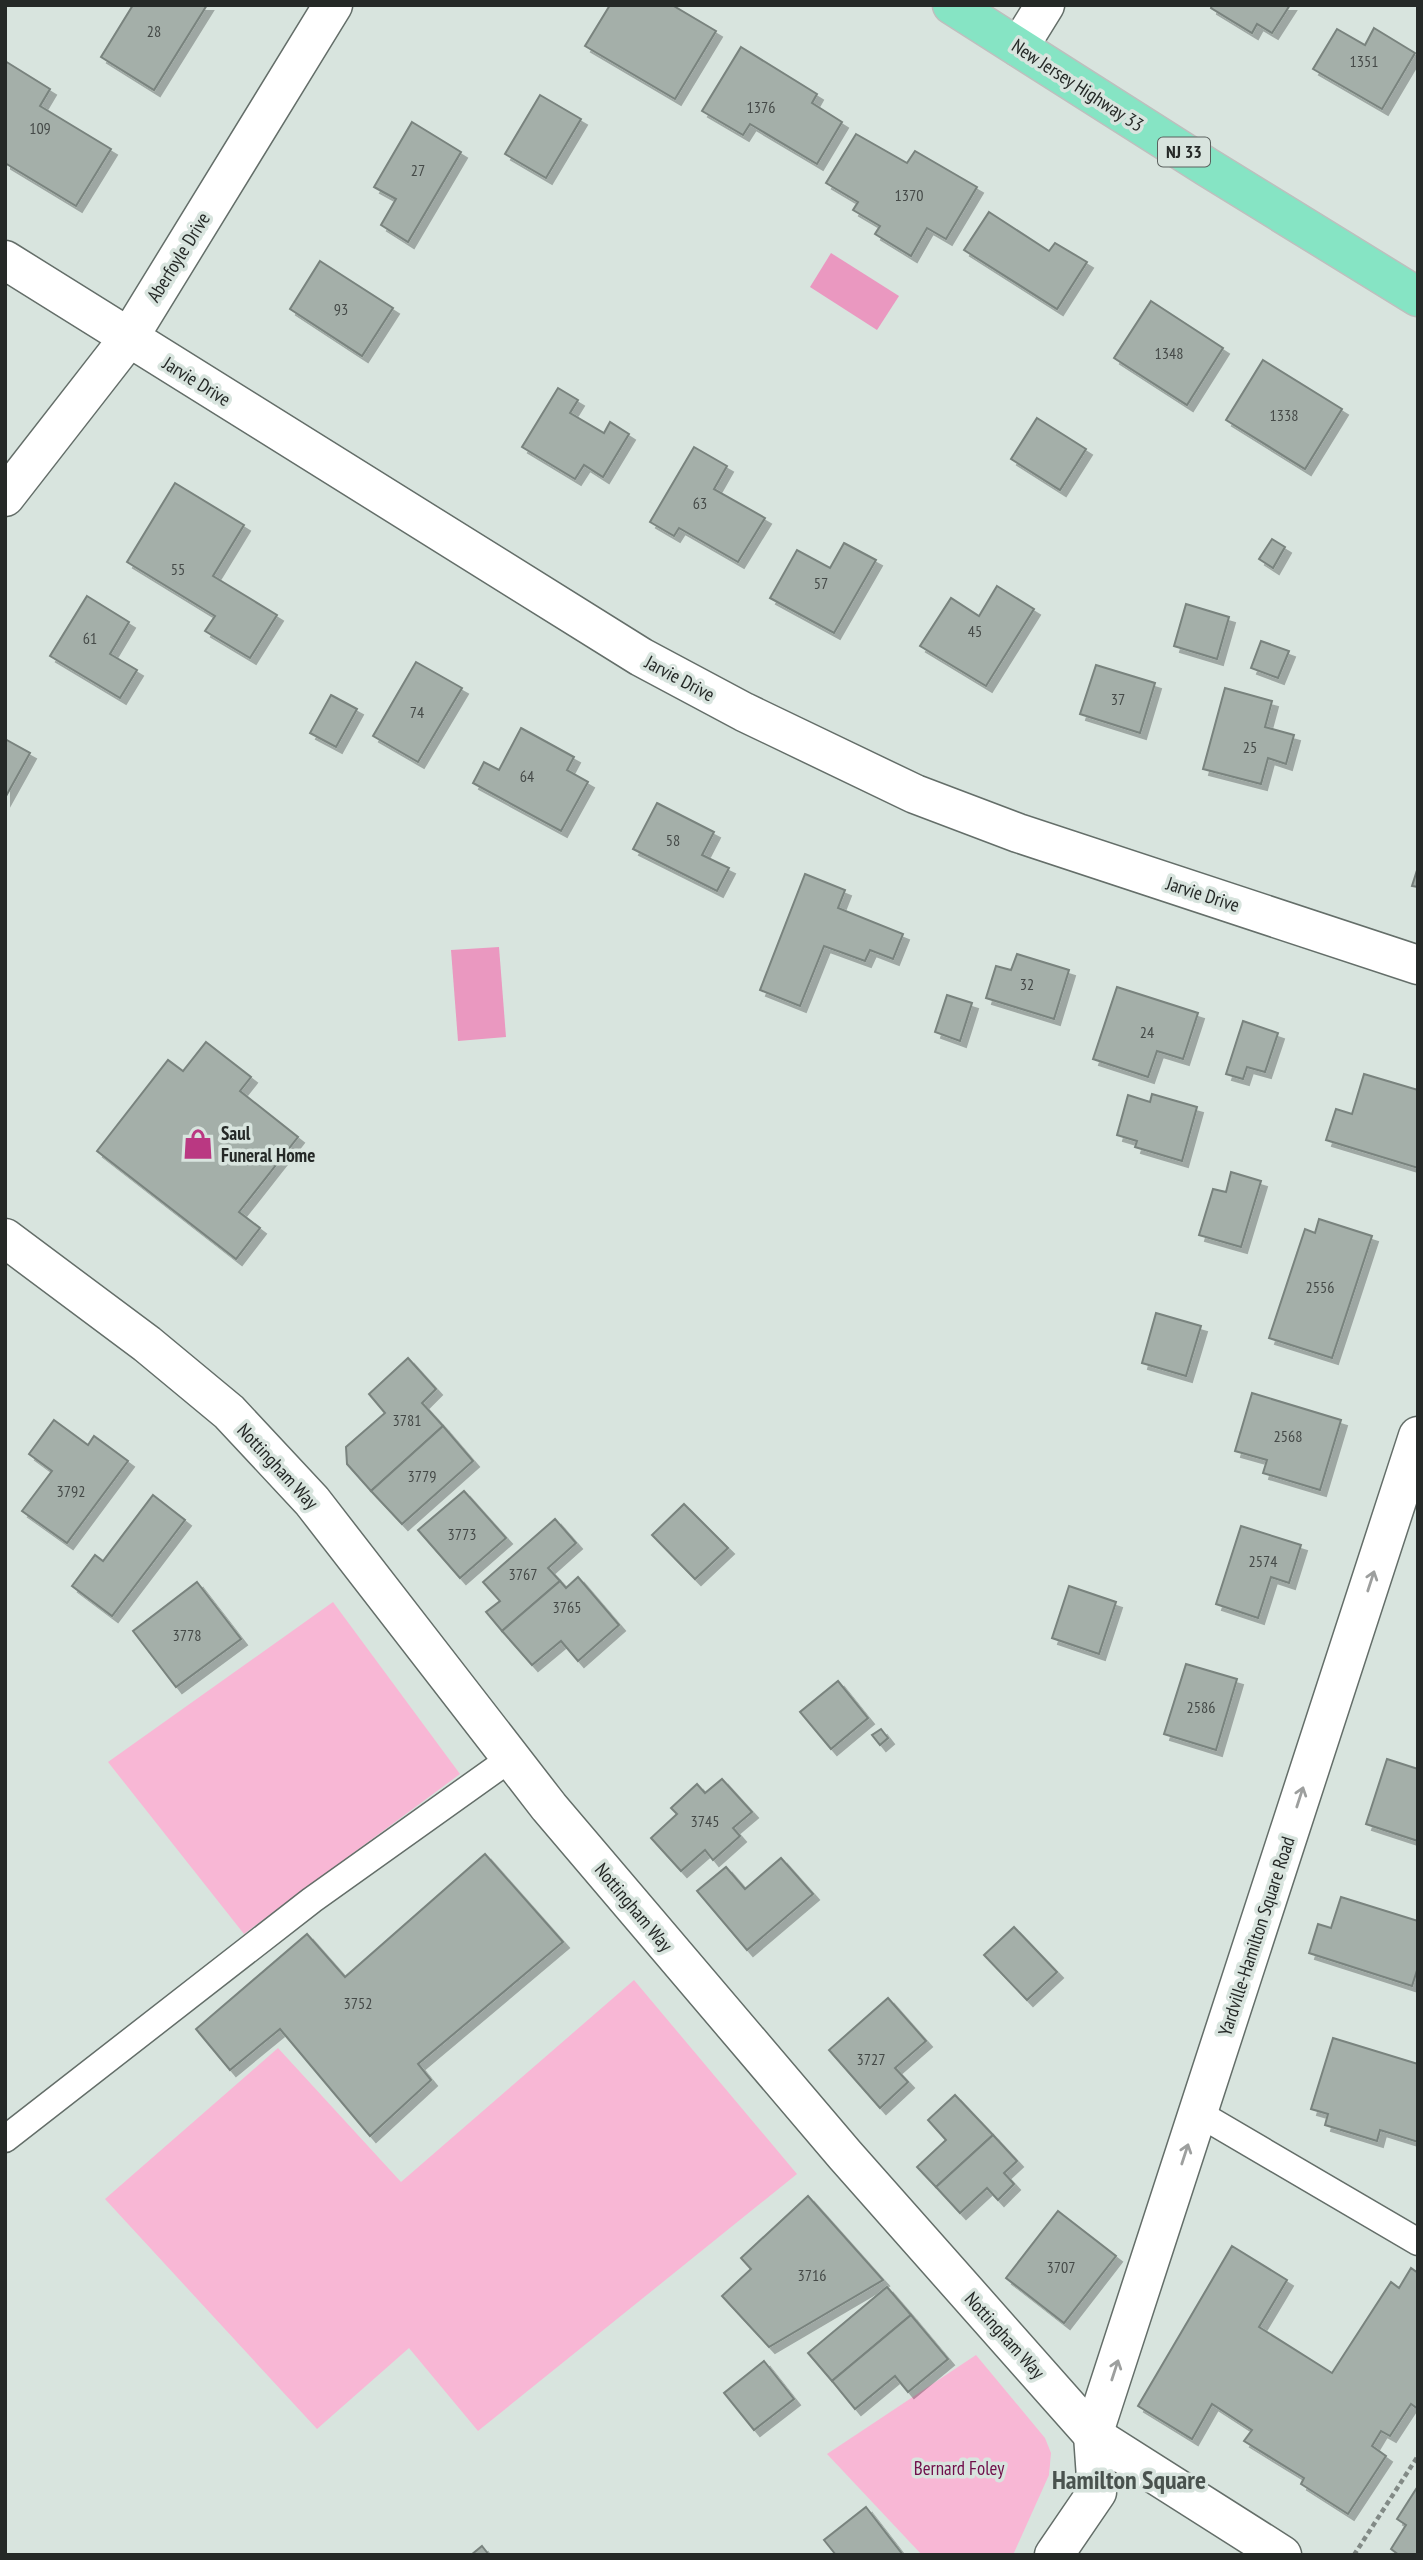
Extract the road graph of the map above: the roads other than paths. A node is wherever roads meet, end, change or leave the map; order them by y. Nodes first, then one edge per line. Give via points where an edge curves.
1 (333, 5) edge
2 (952, 5) edge
3 (1045, 5) edge
4 (1019, 47) junction
5 (5, 260) edge
6 (1418, 297) edge
7 (128, 339) junction
8 (5, 497) edge
9 (1418, 965) edge
10 (5, 1238) edge
11 (1418, 1436) edge
12 (511, 1758) junction
13 (1198, 2113) junction
14 (5, 2139) edge
15 (1418, 2242) edge
16 (1093, 2435) junction
17 (1054, 2555) edge
18 (1282, 2555) edge

1 - 7 street, Aberfoyle Drive
2 - 4 main road, New Jersey Highway 33 / NJ 33
3 - 4 street
4 - 6 main road, New Jersey Highway 33 / NJ 33
5 - 7 street, Jarvie Drive
7 - 8 street, Aberfoyle Drive
7 - 9 street, Jarvie Drive via 640,657 744,712 915,794 1018,833
10 - 12 street, Nottingham Way via 229,1412 312,1501
13 -> 11 street, Yardville-Hamilton Square Road
12 - 14 lane via 312,1900
12 - 16 street, Nottingham Way via 836,2144
13 - 15 lane
16 -> 13 street, Yardville-Hamilton Square Road
16 - 17 street via 1097,2492
16 - 18 street, Nottingham Way

